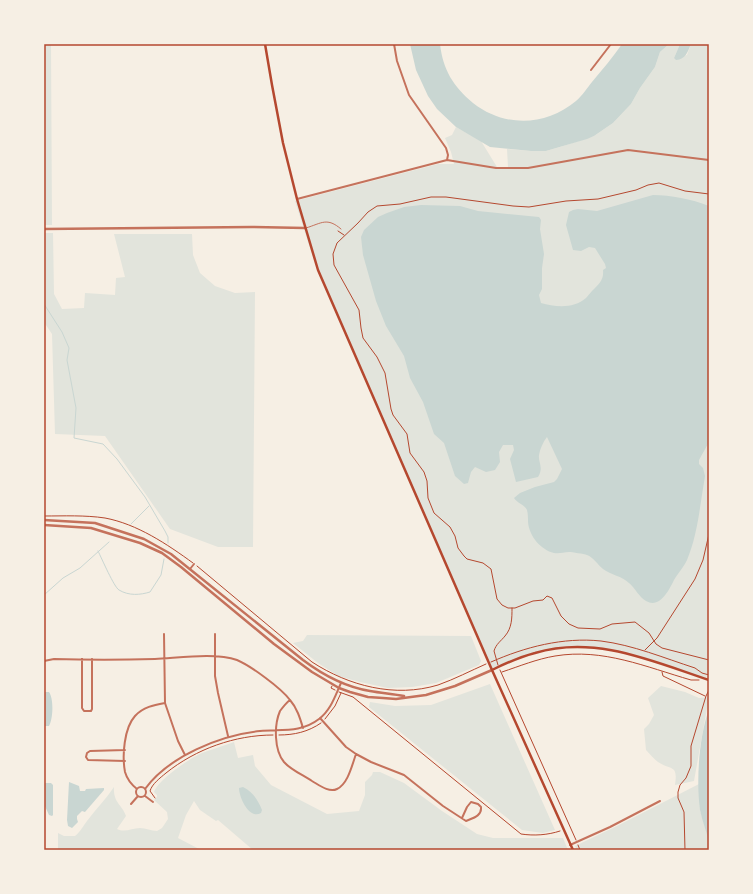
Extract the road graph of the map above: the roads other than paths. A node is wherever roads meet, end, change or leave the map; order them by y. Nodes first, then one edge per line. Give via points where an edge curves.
1 (265, 44) edge
2 (394, 44) edge
3 (611, 44) edge
4 (591, 70) dead end
5 (447, 160) junction
6 (709, 160) edge
7 (297, 199) junction
8 (305, 228) junction
9 (44, 229) edge
10 (341, 229) dead end
11 (44, 520) edge
12 (44, 525) edge
13 (194, 564) road end
14 (190, 569) junction
15 (187, 572) junction
16 (184, 576) dead end
17 (164, 634) dead end
18 (215, 634) dead end
19 (215, 657) junction
20 (163, 658) junction
21 (82, 659) junction
22 (92, 659) junction
23 (44, 661) edge
24 (492, 670) junction
25 (706, 680) edge
26 (341, 683) junction
27 (339, 688) junction
28 (406, 696) junction
29 (290, 700) junction
30 (165, 703) junction
31 (320, 718) junction
32 (303, 728) junction
33 (276, 730) junction
34 (228, 736) junction
35 (125, 750) junction
36 (356, 754) junction
37 (185, 755) junction
38 (125, 761) junction
39 (138, 789) junction
40 (145, 789) junction
41 (138, 796) junction
42 (145, 796) junction
43 (660, 800) dead end
44 (153, 802) dead end
45 (131, 804) dead end
46 (462, 818) junction
47 (570, 845) junction
48 (572, 850) edge

1 - 7 main road via 278,121
2 - 5 street via 407,91 447,150
3 - 4 street
5 - 6 street via 496,168 521,169 628,150
5 - 7 street
7 - 8 main road
8 - 9 street
8 - 10 lane via 329,221
8 - 24 main road via 329,298
11 - 14 street via 95,523 121,530 171,554
12 - 15 street via 91,528 140,543 162,554
13 - 14 street
14 - 15 street
14 - 26 street via 316,670
15 - 16 street
15 - 27 street via 274,644
17 - 20 street
18 - 19 street
19 - 20 street
19 - 29 street via 237,660 260,674
19 - 34 street via 215,676
20 - 22 street
20 - 30 street
21 - 22 street
21 - 22 street via 82,708 87,712 91,712 92,709
21 - 23 street
24 - 25 main road via 536,652 582,646 619,651
24 - 28 street via 441,691
24 - 47 main road
26 - 27 street
26 - 28 street via 369,691
27 - 28 street via 368,697
27 - 31 street via 330,706
29 - 32 street
29 - 33 street via 279,713
30 - 35 street via 151,705 134,716 124,740
30 - 37 street
31 - 32 street
31 - 36 street via 336,738
32 - 33 street
33 - 34 street
33 - 36 street via 278,751 285,763 329,789 333,790 345,782
34 - 37 street
35 - 38 street
35 - 38 street via 90,751 86,757 88,760
36 - 46 street via 404,775
37 - 40 street
38 - 39 street via 125,773 131,784
39 - 40 street
39 - 41 street
40 - 42 street
41 - 42 street
41 - 45 street
42 - 44 street
43 - 47 street
46 - 46 street via 466,821 479,814 482,811 481,807 471,802
47 - 48 main road

